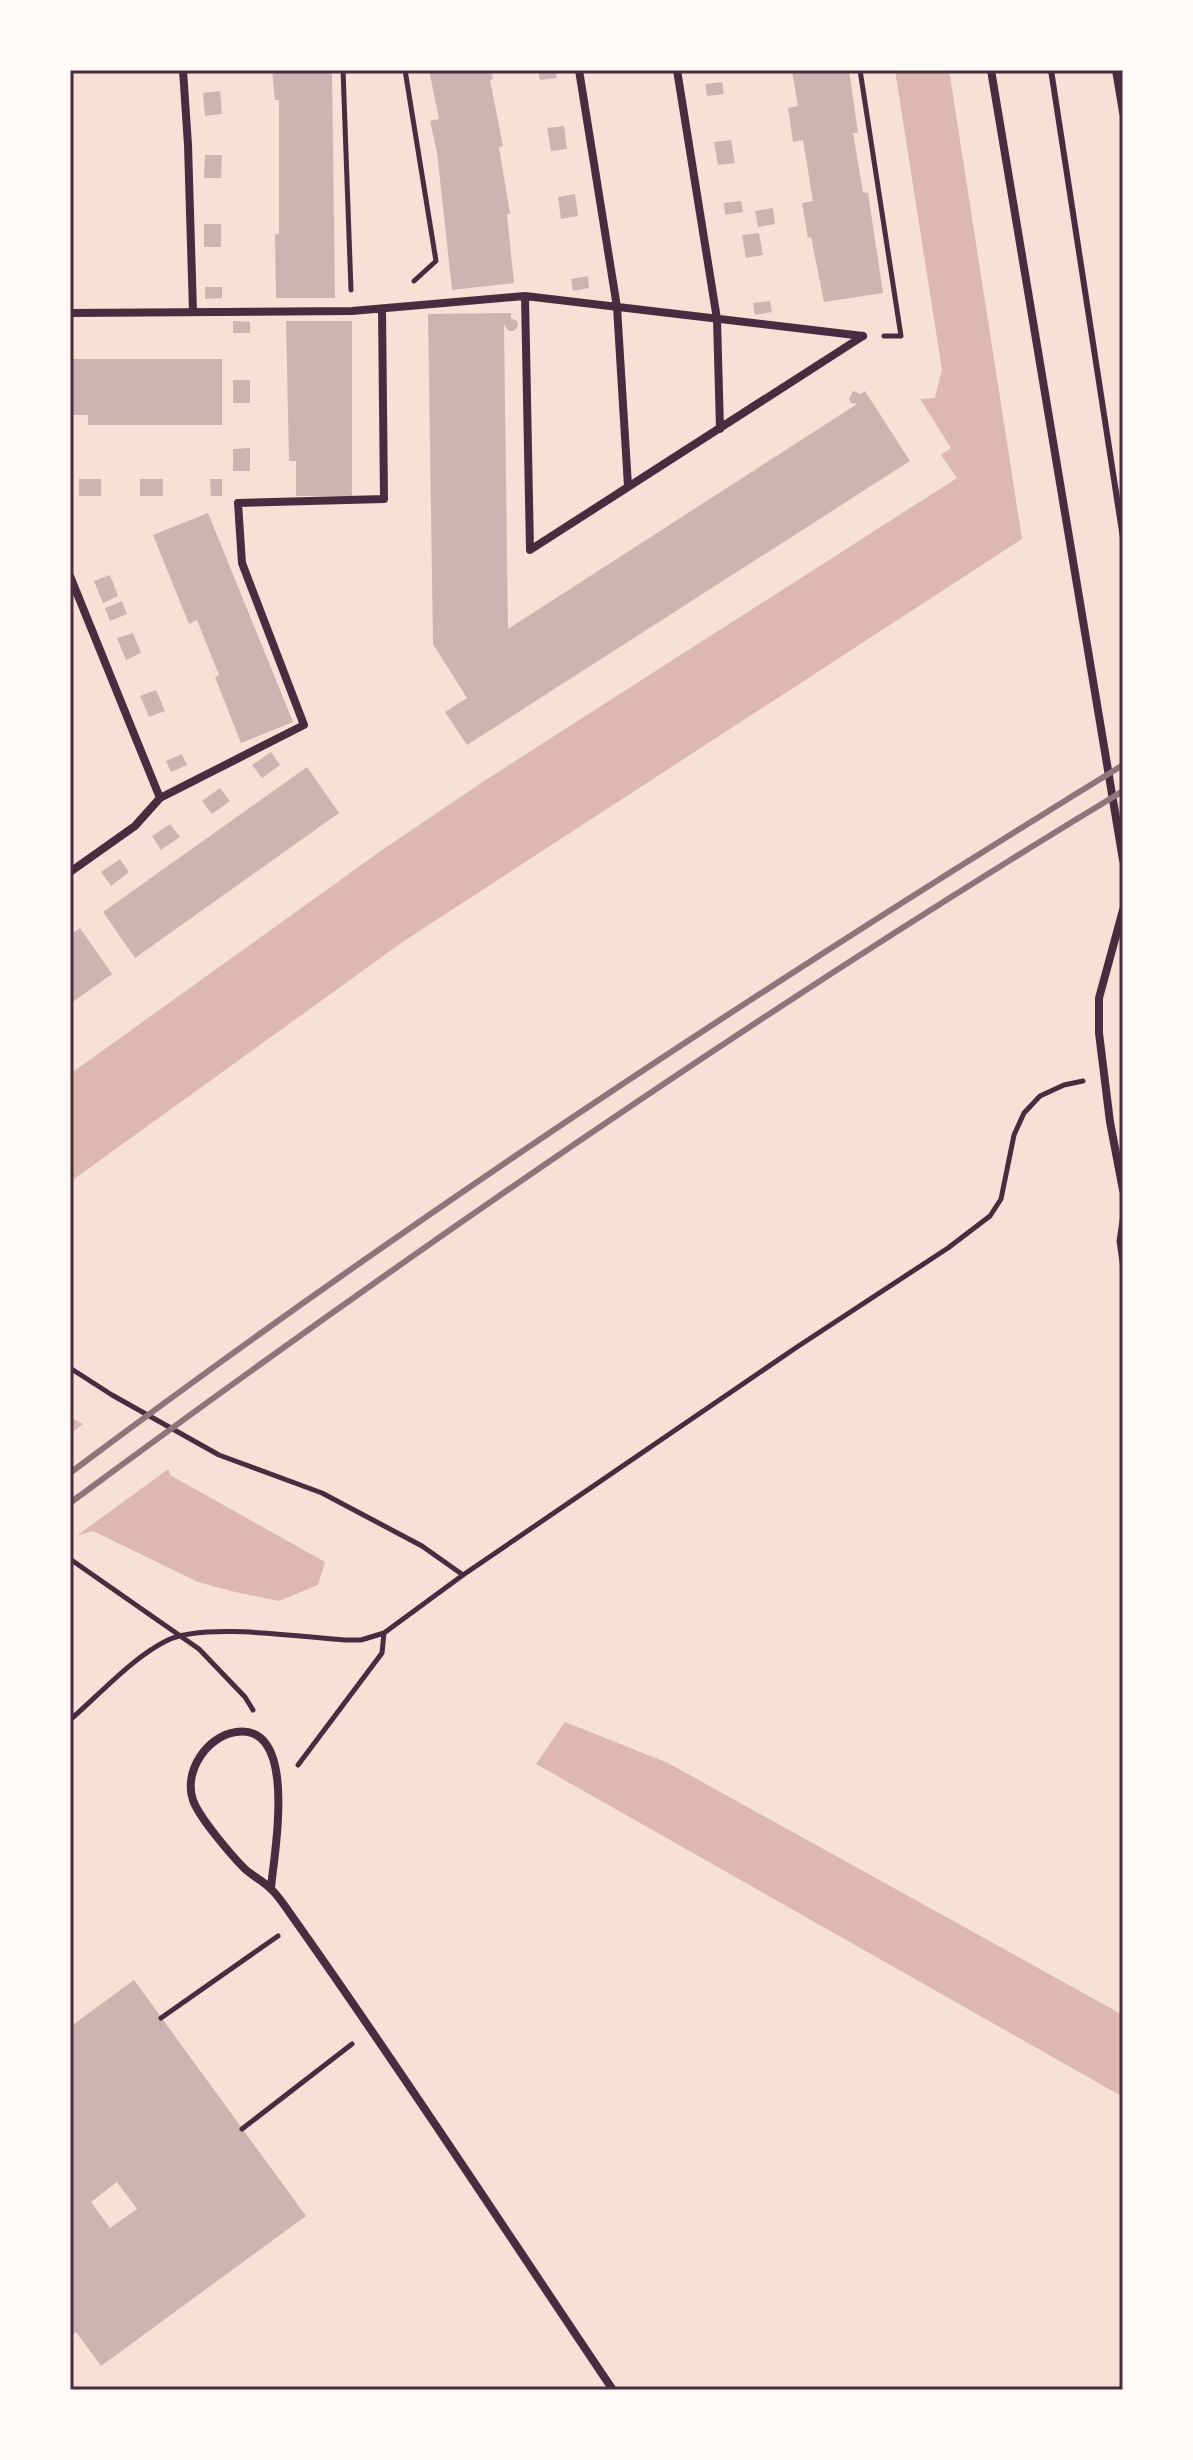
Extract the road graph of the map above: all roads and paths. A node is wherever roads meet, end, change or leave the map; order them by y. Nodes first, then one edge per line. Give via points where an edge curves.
1 (183, 70) edge
2 (343, 70) edge
3 (405, 70) edge
4 (579, 70) edge
5 (677, 70) edge
6 (860, 70) edge
7 (991, 70) edge
8 (1051, 70) edge
9 (1116, 70) edge
10 (1123, 112) edge
11 (525, 296) junction
12 (617, 307) junction
13 (382, 309) junction
14 (352, 311) junction
15 (193, 312) junction
16 (70, 313) edge
17 (717, 319) junction
18 (863, 336) junction
19 (720, 429) junction
20 (628, 486) junction
21 (1123, 538) edge
22 (70, 576) edge
23 (160, 798) junction
24 (1123, 860) edge
25 (70, 872) edge
26 (1123, 910) edge
27 (1105, 1076) junction
28 (1123, 1190) edge
29 (1123, 1214) edge
30 (1123, 1269) edge
31 (70, 1368) edge
32 (70, 1559) edge
33 (463, 1575) junction
34 (384, 1633) junction
35 (180, 1635) junction
36 (70, 1720) edge
37 (259, 1736) junction
38 (279, 1791) junction
39 (271, 1888) junction
40 (296, 1923) junction
41 (161, 2018) dead end
42 (370, 2031) junction
43 (242, 2129) dead end
44 (613, 2390) edge

1 - 15 street
2 - 14 path
3 - 13 path via 436,261
4 - 12 street
5 - 17 street
6 - 18 path via 901,336
7 - 24 street
8 - 21 lane
9 - 10 street
11 - 12 street
11 - 13 street
11 - 20 street via 530,550
12 - 17 street
12 - 20 street
13 - 14 street
13 - 23 street via 384,499 238,503 242,563 304,725
14 - 15 street
15 - 16 street
17 - 18 street
17 - 19 street
18 - 19 street
19 - 20 street
22 - 23 street
23 - 25 street via 135,826
26 - 27 street via 1099,998
27 - 28 street
27 - 33 path via 1064,1085 1040,1096 1024,1113 1001,1199 990,1216
29 - 30 path
31 - 33 path via 219,1455 322,1493 422,1546
32 - 35 path
33 - 34 path
34 - 35 path via 353,1640 227,1632
34 - 38 path via 382,1653
35 - 36 path via 148,1652
35 - 37 path via 245,1697 258,1716
37 - 38 street via 273,1753
37 - 39 street via 236,1732 214,1741 201,1754 190,1784 198,1811 244,1868
38 - 39 street
39 - 40 street
40 - 41 path
40 - 42 street
42 - 43 path
42 - 44 street

